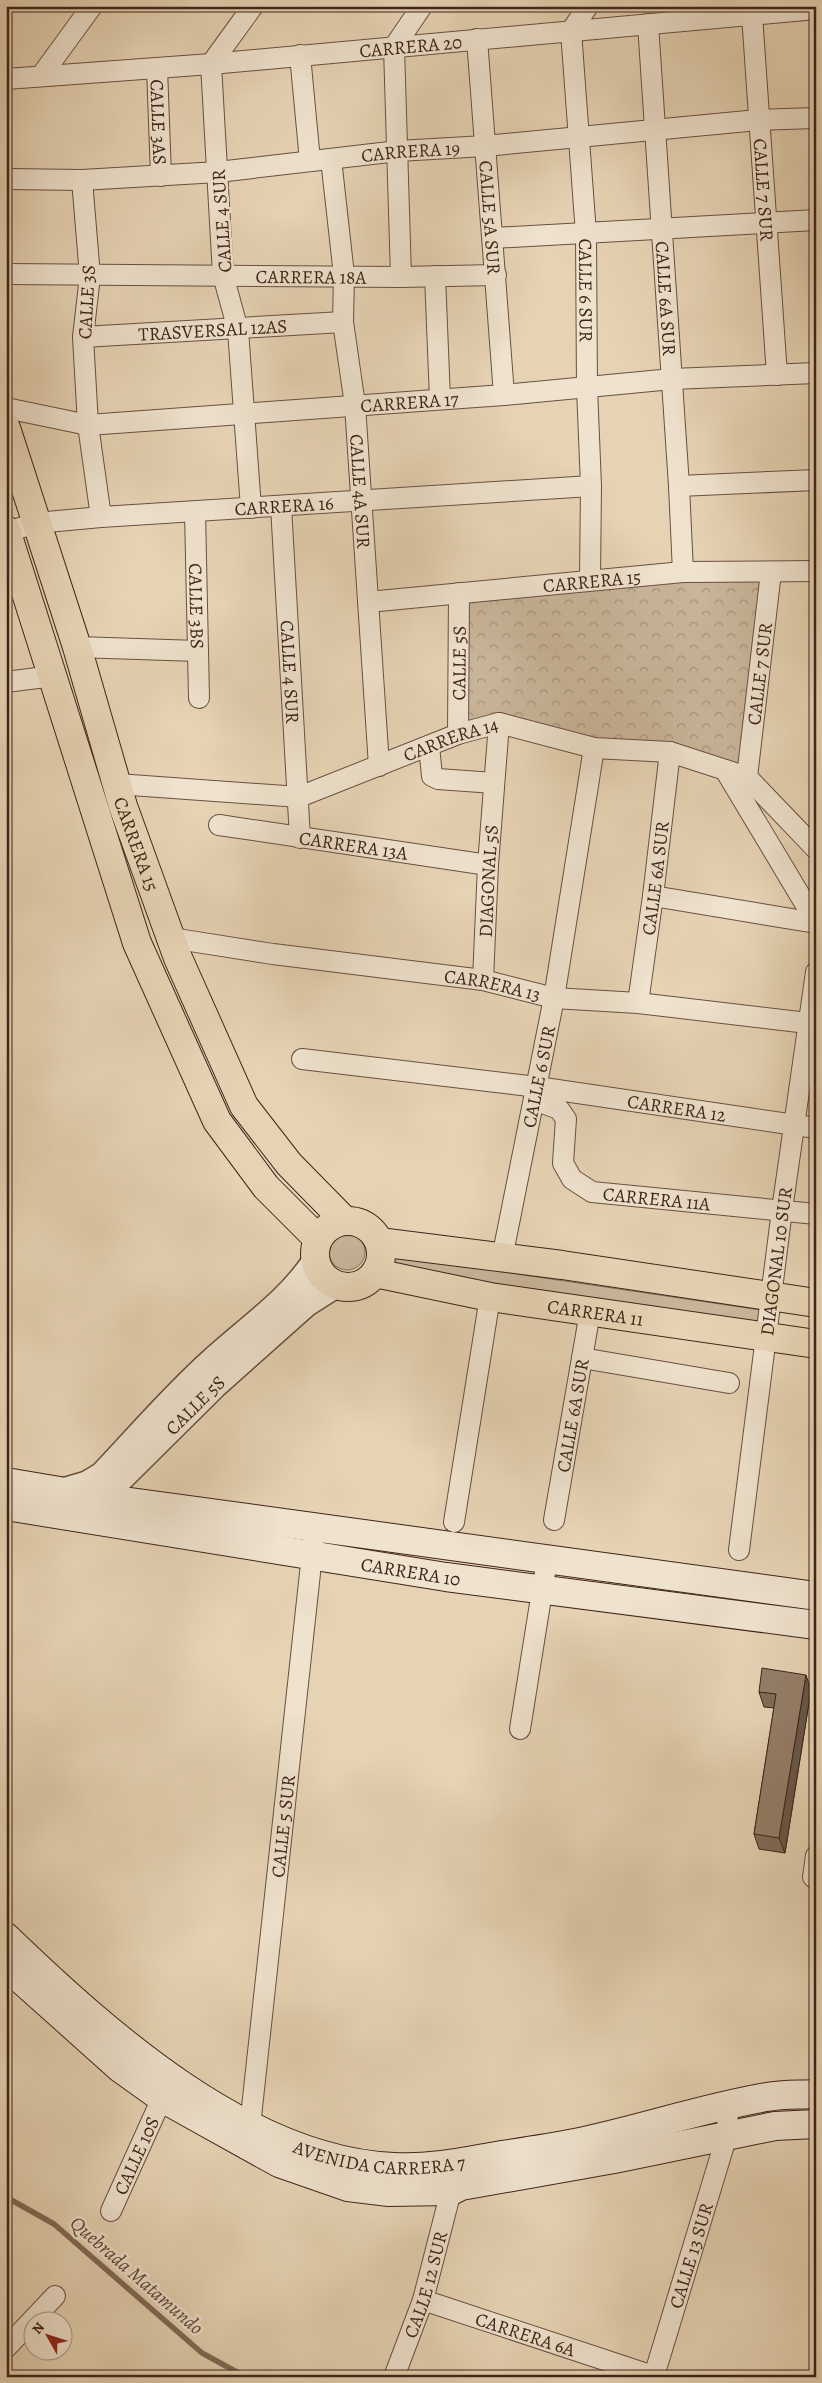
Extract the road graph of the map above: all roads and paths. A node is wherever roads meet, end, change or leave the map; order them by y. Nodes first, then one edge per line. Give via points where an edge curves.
1 (92, 6) edge
2 (253, 6) edge
3 (422, 6) edge
4 (588, 6) edge
5 (816, 9) edge
6 (755, 11) edge
7 (648, 24) junction
8 (571, 30) junction
9 (477, 39) junction
10 (394, 47) junction
11 (300, 55) junction
12 (211, 64) junction
13 (157, 68) junction
14 (41, 76) junction
15 (6, 79) edge
16 (816, 118) edge
17 (758, 120) junction
18 (656, 130) junction
19 (579, 137) junction
20 (485, 146) junction
21 (398, 151) junction
22 (331, 159) junction
23 (310, 161) junction
24 (218, 172) junction
25 (161, 176) junction
26 (6, 179) edge
27 (82, 180) junction
28 (816, 220) edge
29 (767, 223) junction
30 (662, 229) junction
31 (586, 234) junction
32 (493, 238) junction
33 (6, 274) edge
34 (222, 274) junction
35 (344, 275) junction
36 (496, 275) junction
37 (90, 276) junction
38 (435, 276) junction
39 (400, 277) junction
40 (343, 322) junction
41 (238, 330) junction
42 (83, 337) junction
43 (816, 373) edge
44 (777, 374) junction
45 (672, 379) junction
46 (587, 388) junction
47 (504, 395) junction
48 (440, 399) junction
49 (354, 404) junction
50 (6, 408) edge
51 (243, 413) junction
52 (88, 425) junction
53 (6, 428) edge
54 (816, 480) edge
55 (591, 486) junction
56 (680, 486) junction
57 (361, 501) junction
58 (281, 506) junction
59 (251, 508) junction
60 (195, 512) junction
61 (101, 517) junction
62 (36, 522) junction
63 (7, 531) edge
64 (816, 571) edge
65 (683, 572) junction
66 (771, 572) junction
67 (590, 580) junction
68 (459, 593) junction
69 (368, 602) junction
70 (77, 647) junction
71 (198, 651) junction
72 (53, 676) junction
73 (6, 682) edge
74 (199, 698) dead end
75 (499, 723) junction
76 (458, 734) junction
77 (429, 746) junction
78 (594, 748) junction
79 (670, 752) junction
80 (379, 766) junction
81 (725, 770) junction
82 (747, 778) junction
83 (494, 783) junction
84 (117, 784) junction
85 (300, 797) junction
86 (219, 825) dead end
87 (300, 838) junction
88 (816, 849) edge
89 (488, 866) junction
90 (653, 896) junction
91 (816, 922) edge
92 (171, 938) junction
93 (816, 972) edge
94 (483, 980) junction
95 (554, 998) junction
96 (638, 1003) junction
97 (812, 1024) edge
98 (302, 1059) dead end
99 (536, 1093) junction
100 (795, 1124) junction
101 (816, 1128) edge
102 (782, 1210) junction
103 (816, 1214) edge
104 (344, 1221) junction
105 (379, 1242) junction
106 (317, 1250) junction
107 (502, 1258) junction
108 (375, 1273) junction
109 (336, 1285) junction
110 (490, 1296) junction
111 (772, 1296) junction
112 (816, 1303) edge
113 (590, 1312) junction
114 (767, 1337) junction
115 (816, 1344) edge
116 (582, 1358) junction
117 (729, 1383) dead end
118 (6, 1482) edge
119 (101, 1498) junction
120 (55, 1502) junction
121 (6, 1506) edge
122 (554, 1520) dead end
123 (454, 1522) dead end
124 (315, 1527) junction
125 (739, 1550) dead end
126 (313, 1556) junction
127 (547, 1560) junction
128 (543, 1590) junction
129 (816, 1596) edge
130 (816, 1625) edge
131 (520, 1729) dead end
132 (816, 1856) edge
133 (814, 1878) edge
134 (6, 1937) edge
135 (6, 1966) edge
136 (816, 2094) edge
137 (162, 2098) junction
138 (728, 2106) junction
139 (816, 2124) edge
140 (727, 2135) junction
141 (248, 2136) junction
142 (449, 2164) junction
143 (451, 2191) junction
144 (111, 2211) dead end
145 (55, 2296) dead end
146 (423, 2300) junction
147 (6, 2348) edge
148 (655, 2376) edge
149 (394, 2377) edge

1 - 14 street
2 - 12 street
3 - 10 street
4 - 8 street
5 - 6 street, CARRERA 20
6 - 7 street, CARRERA 20
6 - 17 street, CALLE 7 SUR
7 - 8 street, CARRERA 20
7 - 18 street, CALLE 6A SUR
8 - 9 street, CARRERA 20
8 - 19 street, CALLE 6 SUR
9 - 10 street, CARRERA 20
9 - 20 street, CALLE 5A SUR
10 - 11 street, CARRERA 20
10 - 21 street
11 - 12 street, CARRERA 20
11 - 23 street
12 - 13 street, CARRERA 20
12 - 24 street, CALLE 4 SUR
13 - 14 street, CARRERA 20
13 - 25 street, CALLE 3AS
14 - 15 street, CARRERA 20
16 - 17 street, CARRERA 19
17 - 18 street, CARRERA 19
17 - 29 street, CALLE 7 SUR
18 - 19 street, CARRERA 19
18 - 30 street, CALLE 6A SUR
19 - 20 street, CARRERA 19
19 - 31 street, CALLE 6 SUR
20 - 21 street, CARRERA 19
20 - 32 street, CALLE 5A SUR
21 - 22 street, CARRERA 19
21 - 39 street
22 - 23 street, CARRERA 19
22 - 35 street, CALLE 4A SUR
23 - 24 street, CARRERA 19
24 - 25 street, CARRERA 19
24 - 34 street, CALLE 4 SUR
25 - 27 street, CARRERA 19
26 - 27 street, CARRERA 19
27 - 37 street, CALLE 3S
28 - 29 street
29 - 30 street
29 - 44 street, CALLE 7 SUR
30 - 31 street
30 - 45 street, CALLE 6A SUR
31 - 32 street
31 - 46 street, CALLE 6 SUR
32 - 36 street, CALLE 5A SUR
33 - 37 street, CARRERA 18A
34 - 35 street, CARRERA 18A
34 - 37 street, CARRERA 18A
34 - 41 street, CALLE 4 SUR
35 - 39 street, CARRERA 18A
35 - 40 street, CALLE 4A SUR
36 - 38 street, CARRERA 18A
36 - 47 street, CALLE 5A SUR
37 - 42 street, CALLE 3S
38 - 39 street, CARRERA 18A
38 - 48 street
40 - 41 street, TRASVERSAL 12AS
40 - 49 street, CALLE 4A SUR
41 - 42 street, TRASVERSAL 12AS
41 - 51 street, CALLE 4 SUR
42 - 52 street, CALLE 3S
43 - 44 street, CARRERA 17
44 - 45 street, CARRERA 17
45 - 46 street, CARRERA 17
45 - 56 street, CALLE 6A SUR
46 - 47 street, CARRERA 17
46 - 55 street, CALLE 6 SUR
47 - 48 street, CARRERA 17
48 - 49 street, CARRERA 17
49 - 51 street, CARRERA 17
49 - 57 street, CALLE 4A SUR
50 - 52 street, CARRERA 17
51 - 52 street, CARRERA 17
51 - 59 street, CALLE 4 SUR
52 - 61 street, CALLE 3S
53 - 62 main road, CARRERA 15
54 - 56 street
55 - 57 street, CARRERA 16
55 - 67 street, CALLE 6 SUR
56 - 65 street, CALLE 6A SUR
57 - 58 street, CARRERA 16
57 - 69 street, CALLE 4A SUR
58 - 59 street, CARRERA 16
58 - 85 street, CALLE 4 SUR
59 - 60 street, CARRERA 16
60 - 61 street, CARRERA 16
60 - 71 street, CALLE 3BS
61 - 62 street, CARRERA 16
62 - 63 street, CARRERA 16
62 - 70 main road, CARRERA 15
63 - 72 main road, CARRERA 15
64 - 66 street, CARRERA 15
65 - 66 street, CARRERA 15
65 - 67 street, CARRERA 15
66 - 82 street, CALLE 7 SUR
67 - 68 street, CARRERA 15
68 - 69 street, CARRERA 15
68 - 76 street, CALLE 5S
69 - 80 street, CALLE 4A SUR
70 - 71 street
70 - 84 main road, CARRERA 15
71 - 74 street, CALLE 3BS
72 - 73 street
72 - 106 main road, CARRERA 15 via 136,942 201,1088 217,1121
75 - 76 street, CARRERA 14
75 - 78 street, CARRERA 14
75 - 83 street
76 - 77 street, CARRERA 14
77 - 80 street, CARRERA 14
77 - 83 street via 432,776
78 - 79 street, CARRERA 14
78 - 95 street, CALLE 6 SUR
79 - 81 street, CARRERA 14
79 - 90 street, CALLE 6A SUR
80 - 85 street, CARRERA 14
81 - 82 street, CARRERA 14
81 - 91 street
82 - 88 street, CARRERA 14
83 - 89 street, DIAGONAL 5S
84 - 85 street, CARRERA 14
84 - 92 main road, CARRERA 15
85 - 87 street, CALLE 4 SUR
86 - 87 street, CARRERA 13A
87 - 89 street, CARRERA 13A
89 - 94 street, DIAGONAL 5S
90 - 91 street
90 - 96 street, CALLE 6A SUR
92 - 94 street, CARRERA 13
92 - 104 main road, CARRERA 15 via 244,1106 289,1164
93 - 97 street, DIAGONAL 10 SUR
94 - 95 street, CARRERA 13
95 - 96 street, CARRERA 13
95 - 99 street, CALLE 6 SUR
96 - 97 street, CARRERA 13
97 - 100 street, DIAGONAL 10 SUR
98 - 99 street
99 - 100 street, CARRERA 12
99 - 102 street, CARRERA 11A via 566,1118 563,1162 572,1179 592,1192
99 - 107 street, CALLE 6 SUR
100 - 101 street, CARRERA 12
100 - 102 street, DIAGONAL 10 SUR
102 - 103 street, CARRERA 11A
102 - 111 street, DIAGONAL 10 SUR
104 - 105 main road via 366,1225
104 - 106 main road via 325,1230
105 - 107 main road
105 - 108 main road via 382,1252
106 - 109 main road via 324,1278
106 - 120 street, CALLE 5S via 305,1277 284,1299 211,1362 102,1475
107 - 111 main road
108 - 109 main road via 357,1286
108 - 110 main road, CARRERA 11
109 - 119 street, CALLE 5S via 306,1304 214,1386
110 - 113 main road, CARRERA 11
110 - 123 street
111 - 112 main road
111 - 114 street, DIAGONAL 10 SUR
113 - 114 main road, CARRERA 11
113 - 116 street, CALLE 6A SUR
114 - 115 main road, CARRERA 11
114 - 125 street, DIAGONAL 10 SUR
116 - 117 street
116 - 122 street, CALLE 6A SUR
118 - 120 main road, CARRERA 10
119 - 120 main road, CARRERA 10
119 - 124 main road, CARRERA 10
120 - 121 main road, CARRERA 10
120 - 126 main road, CARRERA 10
124 - 126 street, CALLE 5 SUR
124 - 127 main road, CARRERA 10
126 - 128 main road, CARRERA 10
126 - 141 street, CALLE 5 SUR
127 - 128 street
127 - 129 main road, CARRERA 10
128 - 130 main road, CARRERA 10
128 - 131 street
132 - 133 street
134 - 141 main road, AVENIDA CARRERA 7 via 139,2055
135 - 137 main road, AVENIDA CARRERA 7 via 120,2068
136 - 138 main road, AVENIDA CARRERA 7 via 768,2096
137 - 141 main road, AVENIDA CARRERA 7
137 - 144 street, CALLE 10S
138 - 140 street, CALLE 13 SUR
138 - 142 main road, AVENIDA CARRERA 7 via 576,2143
139 - 140 main road, AVENIDA CARRERA 7 via 775,2126
140 - 143 main road, AVENIDA CARRERA 7 via 461,2186
140 - 148 street, CALLE 13 SUR
141 - 142 main road, AVENIDA CARRERA 7 via 282,2141 352,2163 394,2168
141 - 143 main road, AVENIDA CARRERA 7 via 279,2163 348,2187 389,2192
142 - 143 street, CALLE 12 SUR
143 - 146 street, CALLE 12 SUR
145 - 147 street
146 - 148 street, CARRERA 6A
146 - 149 street, CALLE 12 SUR

